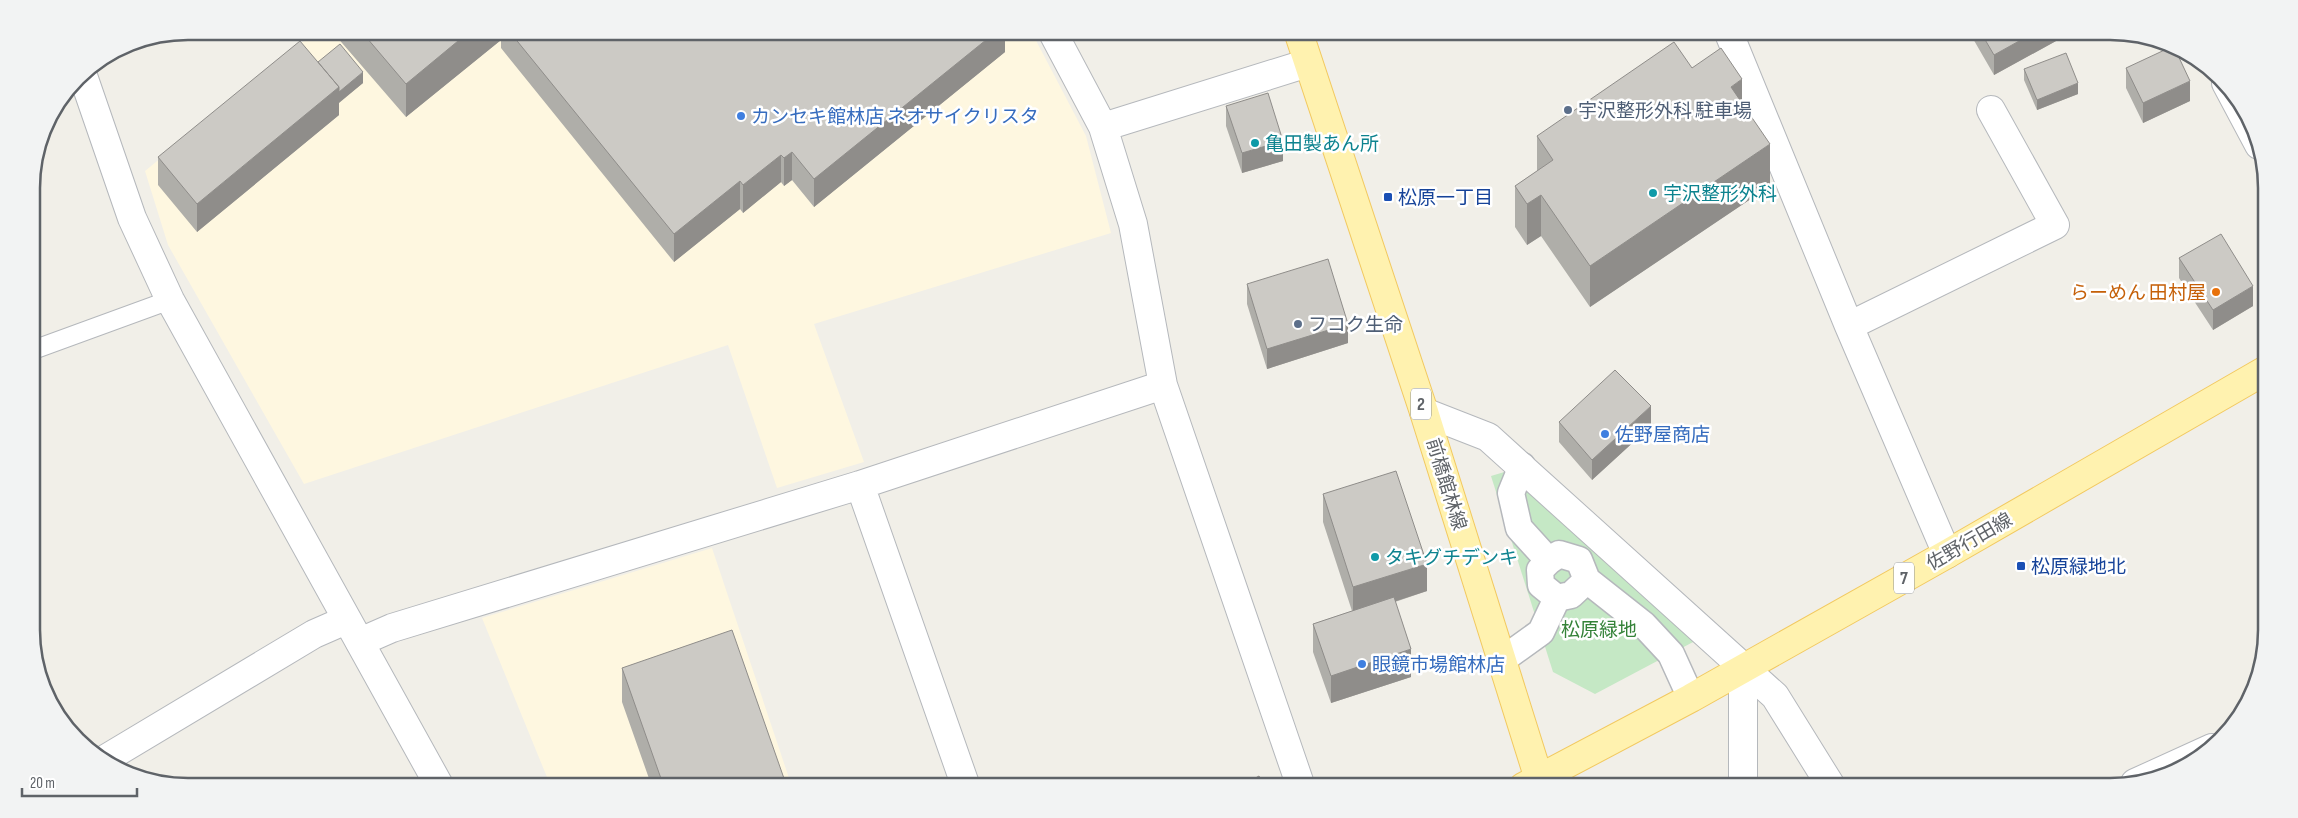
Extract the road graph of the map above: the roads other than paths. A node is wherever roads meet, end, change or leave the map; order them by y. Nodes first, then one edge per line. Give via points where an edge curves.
1 (1057, 40) edge
2 (1301, 40) edge
3 (1732, 40) edge
4 (1308, 63) junction
5 (85, 82) edge
6 (1991, 110) dead end
7 (1103, 127) junction
8 (170, 300) junction
9 (1849, 326) junction
10 (40, 347) edge
11 (2258, 375) edge
12 (1163, 385) junction
13 (1424, 412) junction
14 (1522, 466) junction
15 (860, 485) junction
16 (1948, 554) junction
17 (1549, 561) junction
18 (1587, 580) junction
19 (1557, 598) junction
20 (353, 631) junction
21 (1502, 660) junction
22 (1743, 668) junction
23 (1691, 698) junction
24 (111, 756) edge
25 (435, 778) edge
26 (963, 778) edge
27 (1299, 778) edge
28 (1530, 778) edge
29 (1540, 778) edge
30 (1743, 778) edge
31 (1826, 778) edge

1 - 7 street
2 - 4 main road, 前橋館林線 / 2
3 - 9 street
4 - 7 street
4 - 13 main road, 前橋館林線 / 2
5 - 8 street via 132,218
6 - 9 street via 2055,225
7 - 12 street via 1133,224
8 - 10 lane
8 - 20 street
9 - 16 street
11 - 16 main road, 佐野行田線 / 7
12 - 15 street
12 - 27 street
13 - 14 street via 1488,436
13 - 21 main road, 前橋館林線 / 2
14 - 17 street via 1512,493 1519,528
14 - 22 street
15 - 20 street via 402,625
15 - 26 street
16 - 22 main road, 佐野行田線 / 7
17 - 18 street via 1559,554 1579,560
17 - 19 street via 1540,570 1541,585
18 - 19 street via 1571,595
18 - 23 street via 1644,625 1671,654
19 - 21 street via 1541,632
20 - 24 street via 314,634
20 - 25 street
21 - 28 main road, 前橋館林線 / 2
22 - 23 main road, 佐野行田線 / 7
22 - 30 street
22 - 31 street via 1775,696
23 - 29 main road, 佐野行田線 / 7

